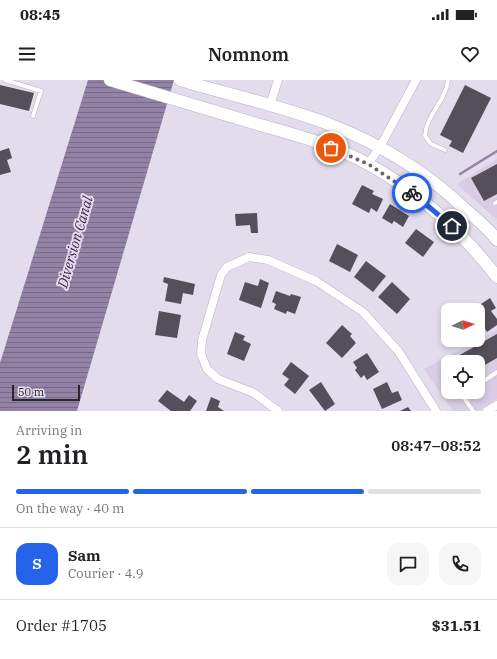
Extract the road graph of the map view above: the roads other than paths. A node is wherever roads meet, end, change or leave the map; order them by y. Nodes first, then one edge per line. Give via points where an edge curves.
1 (6, 80) edge
2 (110, 80) edge
3 (278, 80) edge
4 (416, 80) edge
5 (448, 80) edge
6 (185, 81) edge
7 (270, 105) junction
8 (33, 116) dead end
9 (380, 147) junction
10 (444, 150) dead end
11 (368, 164) junction
12 (496, 238) edge
13 (497, 277) edge
14 (497, 372) edge
15 (485, 380) edge
16 (465, 399) edge
17 (497, 405) edge
18 (278, 411) edge
19 (436, 411) edge
20 (473, 411) edge
21 (487, 411) edge

1 - 8 lane via 41,91
2 - 11 main road via 319,143
3 - 7 street
4 - 9 street
5 - 10 lane via 444,94 425,126 425,136 428,140
6 - 7 main road
7 - 9 main road via 331,125
9 - 11 street
9 - 12 main road via 448,193
11 - 13 main road via 411,192 452,226 475,249
14 - 15 lane
16 - 20 lane
17 - 21 street
18 - 19 street via 254,393 218,379 207,369 201,354 202,340 221,275 227,267 249,257 268,260 316,281 363,312 399,352

